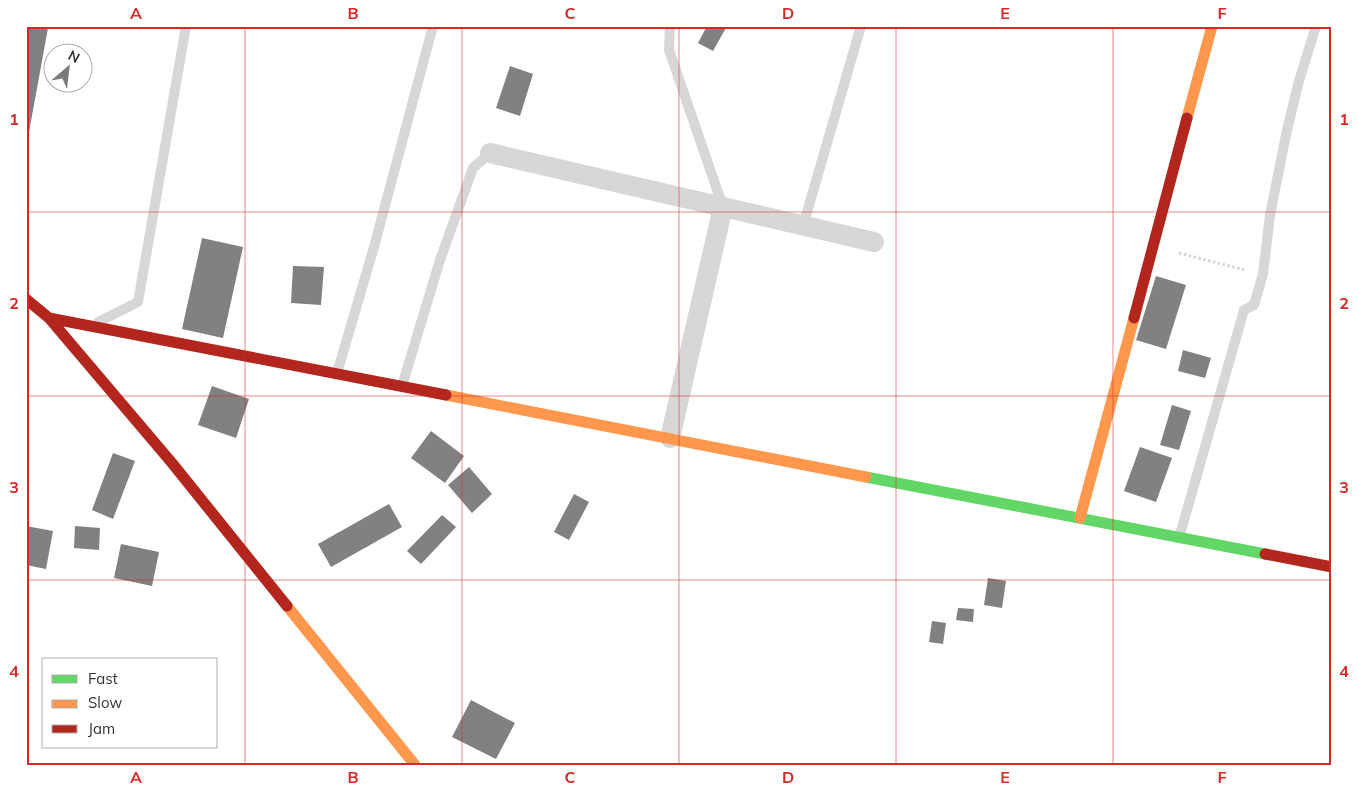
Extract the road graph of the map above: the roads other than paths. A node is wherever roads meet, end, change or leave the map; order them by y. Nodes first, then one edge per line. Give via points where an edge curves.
1 (186, 26) edge
2 (433, 26) edge
3 (670, 26) edge
4 (861, 26) edge
5 (1212, 26) edge
6 (1316, 26) edge
7 (490, 153) joint
8 (723, 207) junction
9 (803, 226) junction
10 (874, 242) dead end
11 (26, 299) edge
12 (49, 318) junction
13 (91, 326) junction
14 (337, 374) junction
15 (402, 387) junction
16 (670, 438) junction
17 (1080, 518) junction
18 (1179, 538) junction
19 (1332, 567) edge
20 (415, 765) edge

1 - 13 lane via 138,302
2 - 14 lane
3 - 8 lane via 669,50
4 - 9 lane
5 - 17 street
6 - 18 lane via 1287,130 1270,215 1263,274 1254,305 1244,310
7 - 8 street
7 - 15 lane via 473,168 440,260
8 - 9 street
8 - 16 street
9 - 10 street
11 - 12 street
12 - 13 street
12 - 20 street via 172,463
13 - 14 street
14 - 15 street
15 - 16 street
16 - 17 street
17 - 18 street
18 - 19 street

